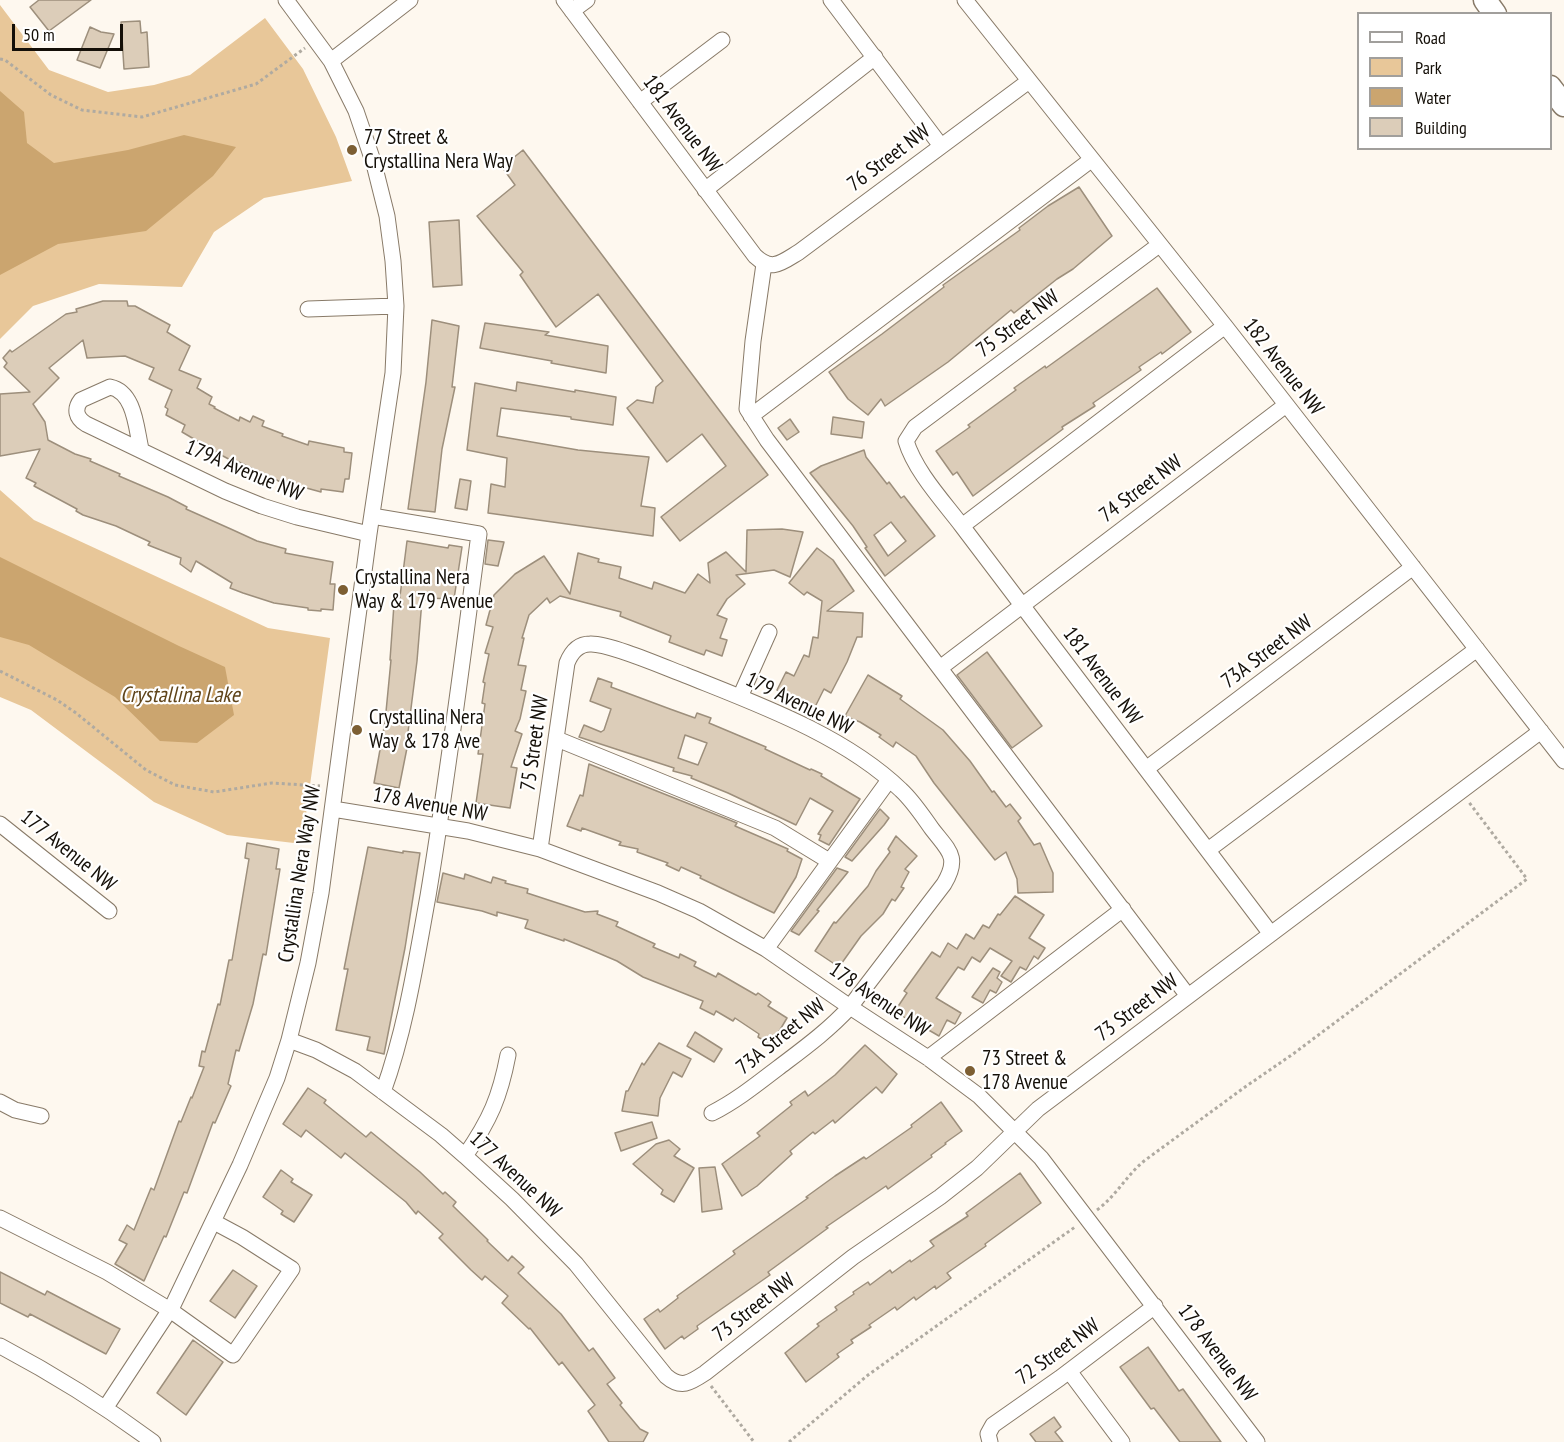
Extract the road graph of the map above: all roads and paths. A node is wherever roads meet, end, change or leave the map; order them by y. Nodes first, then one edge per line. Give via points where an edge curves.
1 (286, 0) edge
2 (410, 0) edge
3 (587, 0) edge
4 (831, 0) edge
5 (965, 0) edge
6 (568, 5) edge
7 (316, 40) junction
8 (722, 40) dead end
9 (875, 57) junction
10 (0, 59) edge
11 (331, 60) junction
12 (1029, 81) junction
13 (1552, 88) edge
14 (640, 102) junction
15 (1564, 105) edge
16 (941, 146) junction
17 (1091, 160) junction
18 (705, 190) junction
19 (1159, 245) junction
20 (768, 265) junction
21 (396, 306) junction
22 (308, 309) dead end
23 (1225, 326) junction
24 (1286, 405) junction
25 (751, 416) junction
26 (906, 441) joint
27 (141, 449) junction
28 (372, 516) junction
29 (962, 526) junction
30 (369, 534) junction
31 (1413, 567) junction
32 (1022, 606) junction
33 (769, 632) dead end
34 (579, 647) joint
35 (1477, 649) junction
36 (940, 668) junction
37 (0, 671) edge
38 (740, 697) junction
39 (1541, 731) junction
40 (557, 739) junction
41 (1564, 761) edge
42 (1146, 769) junction
43 (889, 780) junction
44 (320, 786) dead end
45 (1461, 791) junction
46 (333, 809) junction
47 (0, 824) edge
48 (440, 826) junction
49 (540, 849) junction
50 (1208, 850) junction
51 (829, 861) junction
52 (952, 868) joint
53 (1123, 909) junction
54 (109, 911) dead end
55 (1271, 934) junction
56 (766, 949) junction
57 (1188, 996) junction
58 (850, 1007) junction
59 (289, 1040) junction
60 (508, 1055) dead end
61 (928, 1058) junction
62 (383, 1092) junction
63 (0, 1102) edge
64 (712, 1113) dead end
65 (41, 1116) dead end
66 (1016, 1132) junction
67 (465, 1156) junction
68 (1096, 1211) dead end
69 (0, 1218) edge
70 (214, 1222) junction
71 (1080, 1223) dead end
72 (1155, 1306) junction
73 (170, 1310) junction
74 (0, 1346) edge
75 (1069, 1371) junction
76 (702, 1375) junction
77 (675, 1384) joint
78 (106, 1407) junction
79 (989, 1438) edge
80 (153, 1442) edge
81 (754, 1442) edge
82 (789, 1442) edge
83 (1122, 1442) edge
84 (1257, 1442) edge

1 - 7 street, Crystallina Nera Way NW
2 - 11 street
3 - 6 street
4 - 9 street
5 - 12 street, 182 Avenue NW
6 - 14 street, 181 Avenue NW
7 - 10 path via 256,84 142,117 82,110 51,95
7 - 11 street, Crystallina Nera Way NW
8 - 14 street
9 - 16 street
9 - 18 street
11 - 21 street, Crystallina Nera Way NW via 356,111 374,164 387,216
12 - 16 street, 76 Street NW
12 - 17 street, 182 Avenue NW
13 - 15 highway
14 - 18 street, 181 Avenue NW
16 - 20 street, 76 Street NW via 798,252
17 - 19 street, 182 Avenue NW
17 - 25 street
18 - 20 street, 181 Avenue NW via 754,256
19 - 23 street, 182 Avenue NW
19 - 26 street, 75 Street NW via 915,426
20 - 25 street via 753,341 747,409
21 - 22 street
21 - 28 street, Crystallina Nera Way NW via 393,373
23 - 24 street, 182 Avenue NW
23 - 29 street
24 - 31 street, 182 Avenue NW
24 - 32 street, 74 Street NW
25 - 36 street
26 - 29 street, 181 Avenue NW via 916,464
27 - 27 street, 179A Avenue NW via 131,408 117,388 110,387 81,400 76,409 79,420
27 - 30 street, 179A Avenue NW via 262,506
28 - 30 street, Crystallina Nera Way NW
28 - 48 street via 479,534
29 - 32 street, 181 Avenue NW
30 - 46 street, Crystallina Nera Way NW
31 - 35 street, 182 Avenue NW
31 - 42 street, 73A Street NW
32 - 36 street, 74 Street NW
32 - 42 street, 181 Avenue NW
33 - 38 street
34 - 38 street, 179 Avenue NW via 588,644 611,648
34 - 40 street, 75 Street NW via 567,663
35 - 39 street, 182 Avenue NW
35 - 50 street
36 - 53 street
37 - 44 path via 57,700 146,770 175,785 214,792 272,783
38 - 43 street, 179 Avenue NW via 832,741
39 - 41 street, 182 Avenue NW
39 - 45 street, 73 Street NW
40 - 49 street, 75 Street NW
40 - 51 street via 775,828
42 - 50 street, 181 Avenue NW
43 - 51 street
43 - 52 street, 179 Avenue NW via 913,802 950,853
45 - 55 street, 73 Street NW
45 - 68 path via 1527,879 1144,1161
46 - 48 street, 178 Avenue NW
46 - 59 street, Crystallina Nera Way NW via 308,963
47 - 54 street, 177 Avenue NW
48 - 49 street, 178 Avenue NW
48 - 62 street via 411,991
49 - 56 street, 178 Avenue NW via 633,882 699,911
50 - 55 street, 181 Avenue NW
51 - 56 street
52 - 58 street, 73A Street NW via 944,884
53 - 57 street
53 - 61 street
55 - 57 street, 73 Street NW
56 - 58 street, 178 Avenue NW
57 - 66 street, 73 Street NW via 1038,1109
58 - 61 street, 178 Avenue NW
58 - 64 street, 73A Street NW via 815,1040 730,1104
59 - 62 street, 177 Avenue NW via 335,1059
59 - 70 street, Crystallina Nera Way NW via 277,1078
60 - 67 street via 495,1106
61 - 66 street, 178 Avenue NW via 979,1096
62 - 67 street, 177 Avenue NW
63 - 65 street
66 - 72 street, 178 Avenue NW via 1054,1174
66 - 76 street, 73 Street NW via 940,1197 854,1257
67 - 77 street, 177 Avenue NW via 576,1264
69 - 73 street via 107,1272
70 - 73 street, Crystallina Nera Way NW
70 - 73 street via 292,1269 233,1355
71 - 82 path via 868,1376
72 - 75 street, 72 Street NW
72 - 84 street, 178 Avenue NW
73 - 78 street, Crystallina Nera Way NW
74 - 78 street
75 - 79 street, 72 Street NW via 993,1425
75 - 83 street
76 - 77 street, 73 Street NW
76 - 81 path
78 - 80 street

